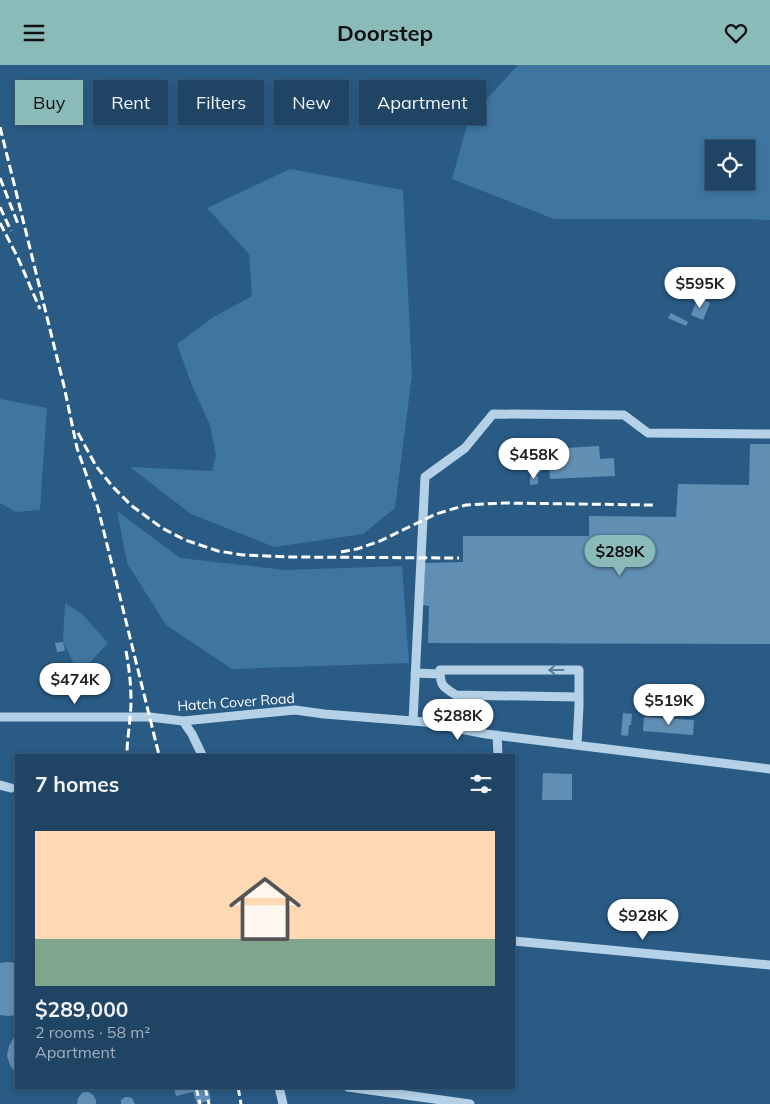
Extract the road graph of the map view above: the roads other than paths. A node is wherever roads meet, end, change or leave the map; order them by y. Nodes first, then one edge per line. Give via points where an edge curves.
1 (770, 434) edge
2 (416, 673) junction
3 (440, 674) junction
4 (579, 697) junction
5 (0, 717) edge
6 (183, 721) junction
7 (413, 721) junction
8 (497, 735) junction
9 (577, 745) junction
10 (202, 754) edge
11 (498, 754) edge
12 (770, 769) edge
13 (0, 785) edge
14 (11, 788) dead end
15 (515, 941) edge
16 (770, 965) edge
17 (280, 1089) edge
18 (362, 1089) edge
19 (284, 1104) edge
20 (470, 1104) edge

1 - 2 street via 648,433 624,415 493,414 465,448 425,477
2 - 3 street
2 - 7 street
3 - 4 street via 443,687 456,695
4 -> 3 street via 579,670 440,670
4 - 9 street
5 - 6 street, Hatch Cover Road via 150,717
6 - 7 street, Hatch Cover Road via 295,710
6 - 10 street
7 - 8 street, Hatch Cover Road
8 - 9 street, Hatch Cover Road
8 - 11 street
9 - 12 street, Hatch Cover Road
13 - 14 street
15 - 16 street
17 - 19 street
18 - 20 street

